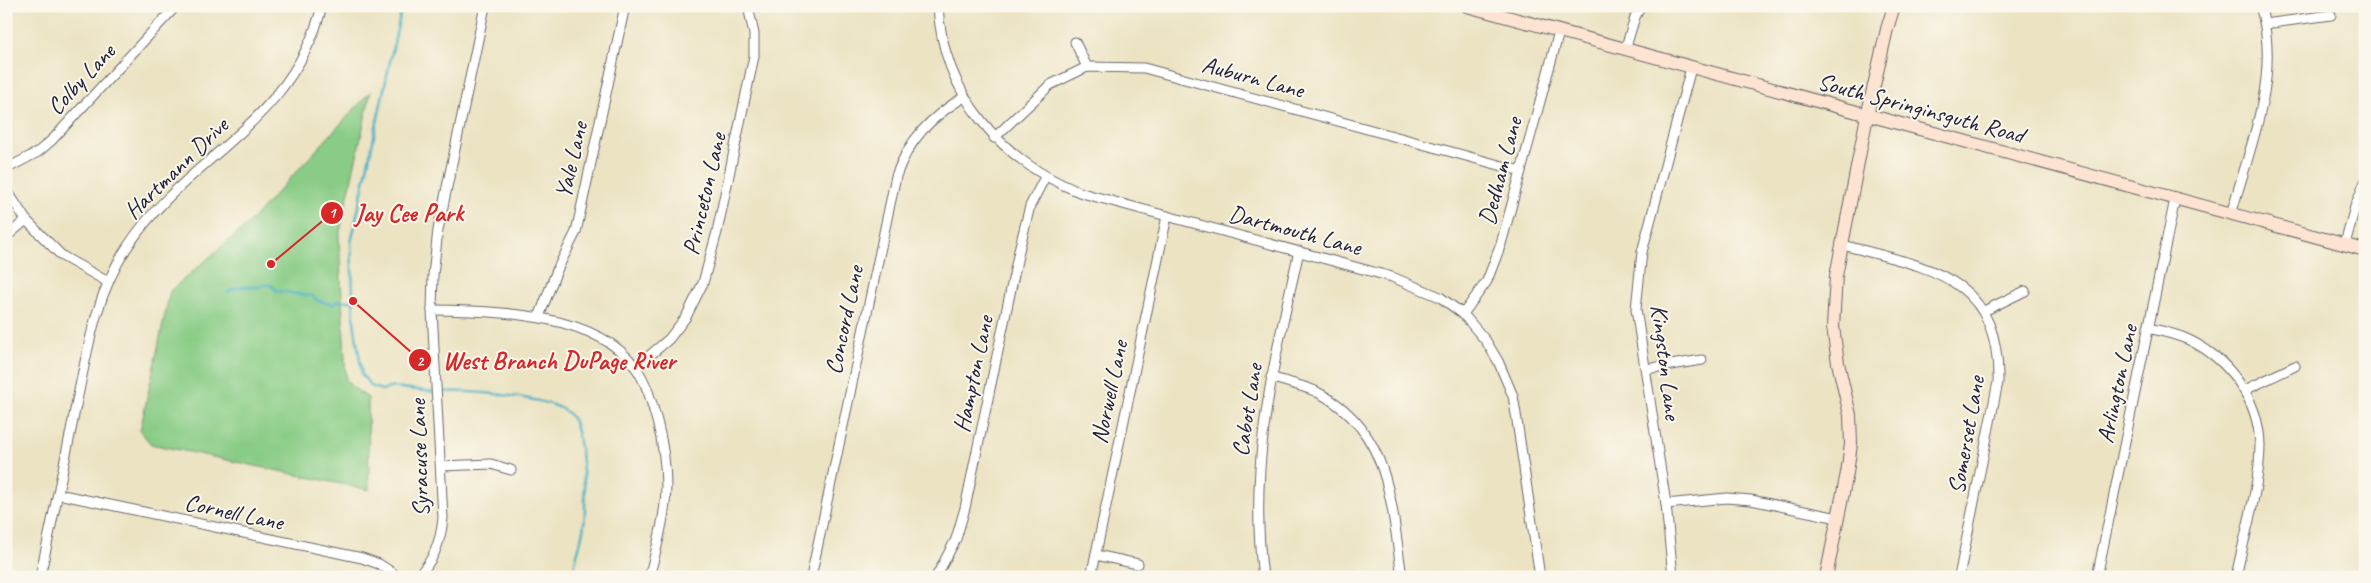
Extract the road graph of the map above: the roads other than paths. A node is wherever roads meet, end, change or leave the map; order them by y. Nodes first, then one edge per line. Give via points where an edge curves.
1 (176, 6) edge
2 (322, 6) edge
3 (485, 6) edge
4 (625, 6) edge
5 (748, 6) edge
6 (938, 6) edge
7 (1467, 6) edge
8 (1641, 6) edge
9 (1894, 6) edge
10 (2260, 6) edge
11 (2331, 15) dead end
12 (2265, 24) junction
13 (1559, 32) junction
14 (1076, 42) dead end
15 (1625, 50) junction
16 (1087, 67) junction
17 (1691, 68) junction
18 (964, 97) junction
19 (1868, 116) junction
20 (994, 138) junction
21 (6, 169) edge
22 (1521, 170) junction
23 (1045, 177) junction
24 (2365, 182) edge
25 (6, 189) edge
26 (2175, 199) junction
27 (2231, 215) junction
28 (1166, 216) junction
29 (26, 220) junction
30 (6, 237) edge
31 (2345, 244) junction
32 (1843, 245) junction
33 (2365, 250) edge
34 (1299, 252) junction
35 (108, 282) junction
36 (2025, 291) dead end
37 (432, 310) junction
38 (1984, 311) junction
39 (1463, 314) junction
40 (539, 316) junction
41 (2148, 328) junction
42 (1702, 360) dead end
43 (2295, 366) dead end
44 (636, 367) junction
45 (1646, 369) junction
46 (1271, 377) junction
47 (2245, 390) junction
48 (441, 466) junction
49 (511, 470) dead end
50 (58, 494) junction
51 (1666, 504) junction
52 (1838, 518) junction
53 (1096, 554) junction
54 (1138, 564) dead end
55 (40, 577) edge
56 (399, 577) edge
57 (416, 577) edge
58 (650, 577) edge
59 (811, 577) edge
60 (936, 577) edge
61 (1091, 577) edge
62 (1262, 577) edge
63 (1402, 577) edge
64 (1540, 577) edge
65 (1673, 577) edge
66 (1826, 577) edge
67 (1958, 577) edge
68 (2097, 577) edge
69 (2236, 577) edge

1 - 21 street, Colby Lane via 52,140 38,152
2 - 35 street, Hartmann Drive via 302,59 272,103 158,208 133,238
3 - 37 street, Syracuse Lane via 437,238
4 - 40 street, Yale Lane via 576,232
5 - 44 street, Princeton Lane via 754,34 754,56 710,263 700,292 686,317 669,339
6 - 18 street, Dartmouth Lane via 945,49
7 - 13 street, South Springinsguth Road
8 - 15 street
9 - 19 street
10 - 12 street
11 - 12 street
12 - 27 street via 2266,85
13 - 15 street, South Springinsguth Road
13 - 22 street, Dedham Lane
14 - 16 street
15 - 17 street, South Springinsguth Road
16 - 20 street, Auburn Lane via 1050,85
16 - 22 street, Auburn Lane via 1144,68
17 - 19 street, South Springinsguth Road
17 - 45 street, Kingston Lane via 1642,252 1636,309
18 - 20 street, Dartmouth Lane
18 - 59 street, Concord Lane via 924,126 906,151 896,176
19 - 26 street, South Springinsguth Road
19 - 32 street
20 - 23 street, Dartmouth Lane
22 - 39 street, Dedham Lane via 1494,267
23 - 28 street, Dartmouth Lane via 1082,193
23 - 60 street, Hampton Lane via 1030,206 1020,246 965,508 956,539
24 - 31 street via 2354,207
25 - 29 street
26 - 27 street, South Springinsguth Road
26 - 41 street, Arlington Lane
27 - 31 street, South Springinsguth Road
28 - 34 street, Dartmouth Lane
28 - 53 street, Norwell Lane
29 - 30 street
29 - 35 street via 62,256
31 - 33 street, South Springinsguth Road
32 - 38 street, Somerset Lane via 1935,270 1964,289
32 - 52 street via 1836,276 1833,327 1850,415 1851,444
34 - 39 street, Dartmouth Lane via 1411,284 1440,297
34 - 46 street, Cabot Lane
35 - 50 street, Hartmann Drive via 93,325
36 - 38 street
37 - 40 street
37 - 48 street, Syracuse Lane
38 - 67 street, Somerset Lane via 1996,350 1998,382
39 - 64 street, Dartmouth Lane via 1493,351 1512,396
40 - 44 street via 596,336 613,345
41 - 47 street via 2189,340 2208,352 2226,366
41 - 68 street, Arlington Lane
42 - 45 street
43 - 47 street
44 - 58 street via 656,417 667,483 667,505
45 - 51 street, Kingston Lane
46 - 62 street, Cabot Lane via 1258,462 1257,534
46 - 63 street via 1325,397 1349,414 1366,433 1385,472
47 - 69 street via 2253,408 2260,445
48 - 49 street via 491,464
48 - 57 street, Syracuse Lane via 441,535 430,560
50 - 55 street, Hartmann Drive
50 - 56 street, Cornell Lane via 362,558
51 - 52 street via 1727,498
51 - 65 street, Kingston Lane
52 - 66 street
53 - 54 street
53 - 61 street, Norwell Lane

